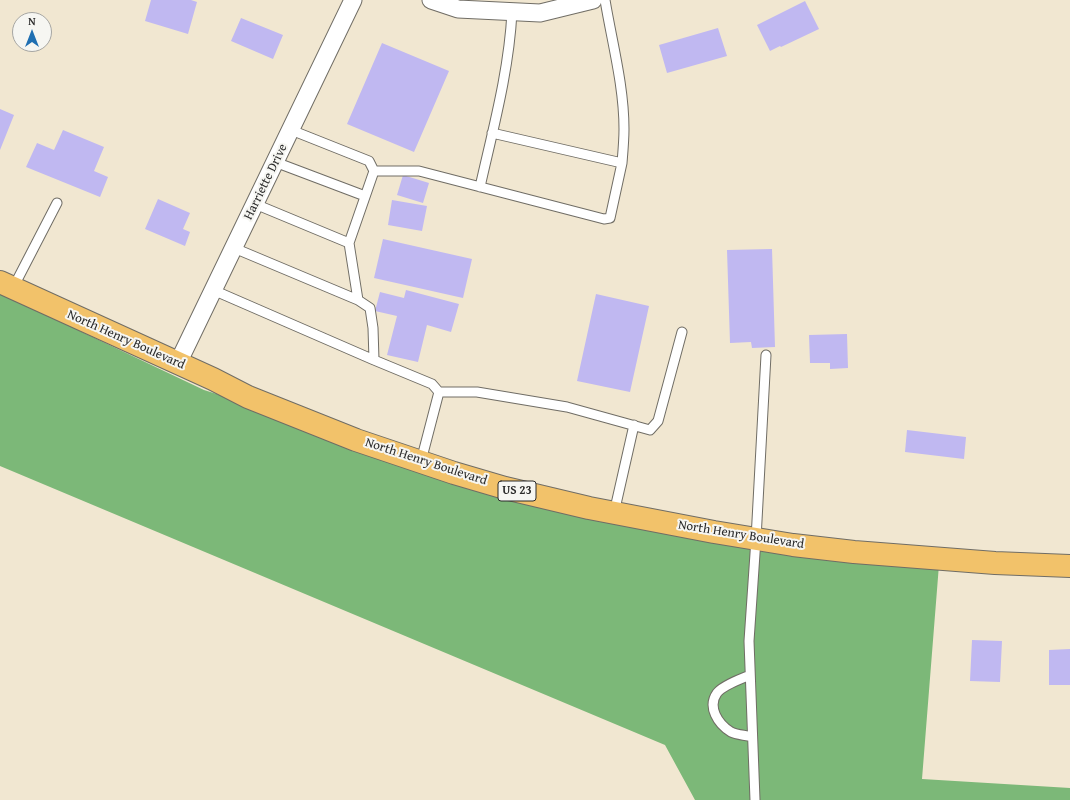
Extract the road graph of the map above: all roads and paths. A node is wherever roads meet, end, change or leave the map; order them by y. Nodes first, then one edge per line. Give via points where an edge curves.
1 (353, 0) edge
2 (431, 0) edge
3 (593, 0) edge
4 (605, 0) edge
5 (512, 12) junction
6 (291, 130) junction
7 (492, 133) junction
8 (275, 162) junction
9 (622, 163) junction
10 (374, 171) junction
11 (480, 187) junction
12 (365, 196) junction
13 (57, 202) dead end
14 (255, 204) junction
15 (349, 243) junction
16 (234, 248) junction
17 (6, 285) edge
18 (213, 290) junction
19 (358, 300) junction
20 (682, 332) dead end
21 (766, 355) dead end
22 (374, 360) junction
23 (178, 363) junction
24 (439, 392) junction
25 (634, 425) junction
26 (420, 462) junction
27 (614, 513) junction
28 (756, 539) junction
29 (1070, 566) edge
30 (750, 675) junction
31 (752, 737) junction
32 (754, 800) edge

1 - 6 street, Harriette Drive
2 - 5 street via 458,9
3 - 5 street via 540,13
4 - 9 lane via 623,108
5 - 7 lane via 502,86
6 - 8 street, Harriette Drive
6 - 10 lane via 369,161
7 - 9 lane
7 - 11 lane
8 - 12 lane
8 - 14 street, Harriette Drive
9 - 11 lane via 610,218 604,219
10 - 11 lane via 419,171
10 - 12 lane
12 - 15 lane
13 - 17 lane
14 - 15 lane
14 - 16 street, Harriette Drive
15 - 19 lane
16 - 18 street, Harriette Drive
16 - 19 lane
17 - 23 highway, North Henry Boulevard / US 23
18 - 22 lane
18 - 23 street, Harriette Drive
19 - 22 lane via 370,308
20 - 25 lane via 658,421 650,430
21 - 28 lane
22 - 24 lane via 432,384
23 - 26 highway, North Henry Boulevard / US 23 via 289,414
24 - 25 lane via 477,392 567,407
24 - 26 lane
25 - 27 lane
26 - 27 highway, North Henry Boulevard / US 23 via 505,488
27 - 28 highway, North Henry Boulevard / US 23
28 - 29 highway, North Henry Boulevard / US 23 via 854,552
28 - 30 lane via 749,641
30 - 31 lane
30 - 31 lane via 717,693 713,703 716,717 726,728 732,733
31 - 32 lane

